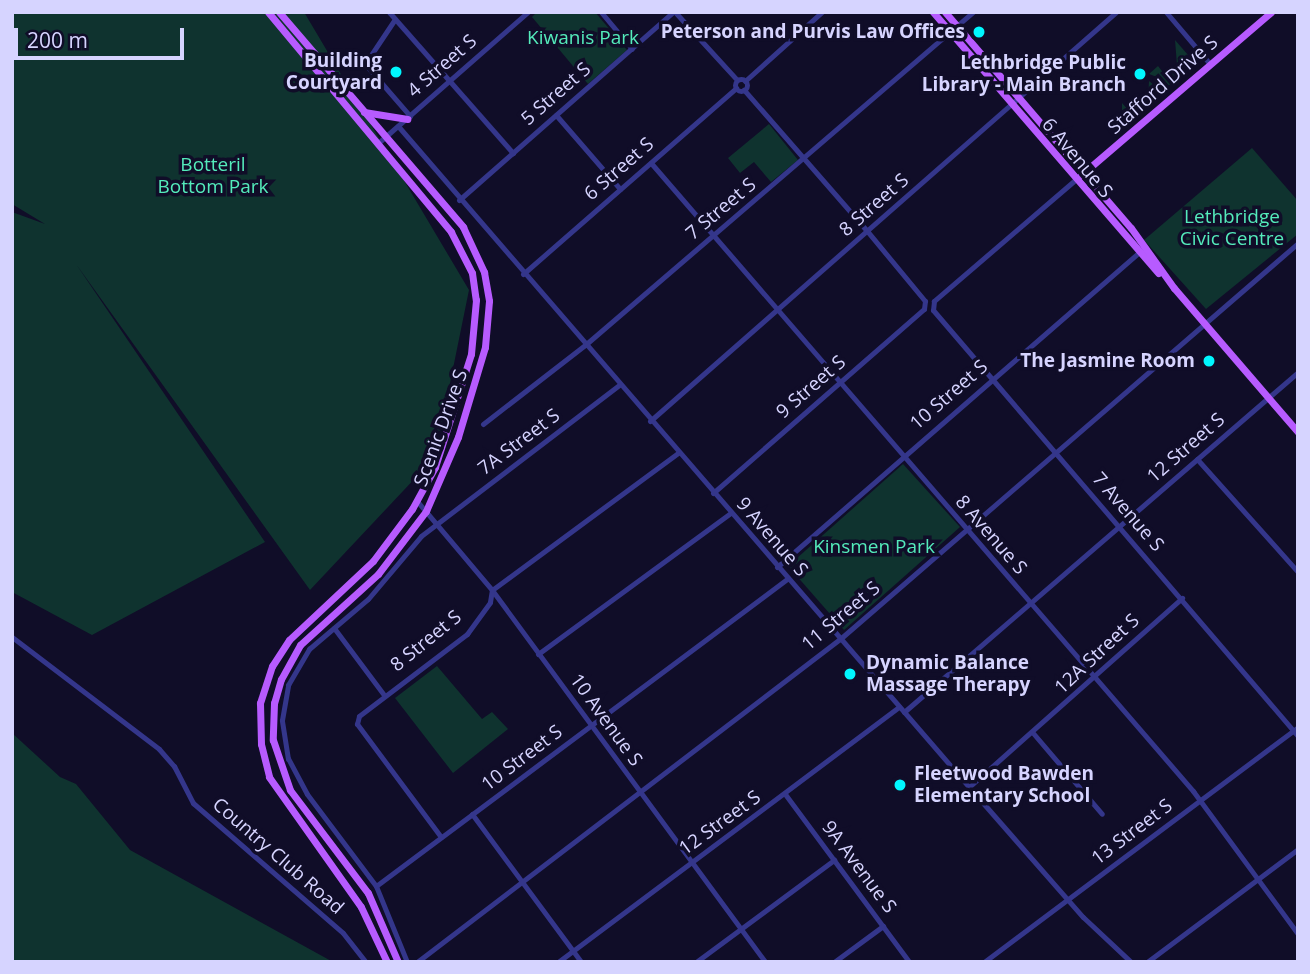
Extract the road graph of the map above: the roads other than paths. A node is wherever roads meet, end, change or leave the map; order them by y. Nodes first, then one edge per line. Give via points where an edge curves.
1 (268, 12) edge
2 (279, 12) edge
3 (389, 12) edge
4 (528, 12) edge
5 (601, 12) edge
6 (674, 12) edge
7 (822, 12) edge
8 (933, 12) edge
9 (945, 12) edge
10 (973, 12) edge
11 (1116, 12) edge
12 (1166, 12) edge
13 (1271, 12) edge
14 (395, 19) junction
15 (957, 26) junction
16 (950, 32) junction
17 (632, 48) junction
18 (1210, 64) junction
19 (737, 80) junction
20 (745, 81) junction
21 (450, 82) junction
22 (736, 88) junction
23 (744, 90) junction
24 (1018, 97) junction
25 (1013, 105) junction
26 (363, 112) junction
27 (556, 115) junction
28 (408, 117) junction
29 (398, 126) junction
30 (386, 138) junction
31 (377, 144) junction
32 (513, 153) junction
33 (804, 159) junction
34 (651, 163) junction
35 (1084, 173) junction
36 (1075, 180) junction
37 (620, 189) junction
38 (459, 200) junction
39 (868, 232) junction
40 (713, 236) junction
41 (1298, 243) edge
42 (1141, 251) junction
43 (523, 274) junction
44 (775, 313) junction
45 (1204, 324) junction
46 (585, 345) junction
47 (1298, 372) edge
48 (992, 378) junction
49 (838, 384) junction
50 (619, 385) junction
51 (1268, 398) junction
52 (650, 421) junction
53 (483, 424) dead end
54 (1298, 432) edge
55 (1055, 452) junction
56 (678, 453) junction
57 (902, 457) junction
58 (1197, 459) junction
59 (713, 493) junction
60 (417, 501) junction
61 (426, 511) junction
62 (731, 513) junction
63 (438, 524) junction
64 (1120, 526) junction
65 (965, 530) junction
66 (778, 567) junction
67 (1298, 572) edge
68 (787, 579) junction
69 (492, 590) junction
70 (1182, 598) junction
71 (1028, 601) junction
72 (334, 628) junction
73 (12, 637) edge
74 (840, 639) junction
75 (538, 654) junction
76 (1095, 678) junction
77 (384, 695) junction
78 (899, 707) junction
79 (904, 712) junction
80 (591, 726) junction
81 (1297, 731) edge
82 (1033, 733) junction
83 (969, 788) junction
84 (785, 794) junction
85 (641, 795) junction
86 (1198, 802) junction
87 (472, 814) junction
88 (1102, 814) dead end
89 (441, 837) junction
90 (1298, 849) edge
91 (834, 860) junction
92 (692, 863) junction
93 (1257, 879) junction
94 (521, 882) junction
95 (376, 886) junction
96 (1068, 900) junction
97 (883, 926) junction
98 (740, 929) junction
99 (1298, 934) edge
100 (573, 950) junction
101 (908, 960) dead end
102 (366, 962) edge
103 (387, 962) edge
104 (398, 962) edge
105 (407, 962) edge
106 (416, 962) edge
107 (558, 962) edge
108 (581, 962) edge
109 (696, 962) edge
110 (765, 962) edge
111 (834, 962) edge
112 (984, 962) edge
113 (1131, 962) edge
114 (1147, 962) edge

1 - 31 main road, Scenic Drive S
2 - 26 main road, Scenic Drive S
3 - 14 street
4 - 21 street, 4 Street S
5 - 17 street
6 - 17 street, 5 Street S
6 - 19 street
7 - 20 street
8 - 16 main road, 6 Avenue S
9 - 15 main road, 6 Avenue S
10 - 15 street, 7 Street S
11 - 24 street, 8 Street S
12 - 18 street
13 - 18 main road, Stafford Drive S
14 - 21 street
14 - 28 street via 365,64
15 - 16 street, 7 Street S
15 - 24 main road, 6 Avenue S
16 - 25 main road, 6 Avenue S
16 - 33 street, 7 Street S
17 - 27 street, 5 Street S
18 - 35 main road, Stafford Drive S
19 - 20 street
19 - 22 street
20 - 23 street
21 - 28 street, 4 Street S
21 - 32 street
22 - 23 street
22 - 34 street, 6 Street S
23 - 33 street
24 - 25 street, 8 Street S
24 - 35 main road, 6 Avenue S
25 - 36 main road, 6 Avenue S
25 - 39 street, 8 Street S
26 - 28 main road
26 - 30 main road, Scenic Drive S
27 - 32 street, 5 Street S
27 - 37 street
28 - 29 street, 4 Street S
29 - 30 street, 4 Street S
29 - 38 street, 9 Avenue S
30 - 31 street, 4 Street S
30 - 61 main road, Scenic Drive S via 471,240 489,301 485,347 470,399 449,463
31 - 60 main road, Scenic Drive S via 451,232 472,273 476,300 471,354 454,417
32 - 38 street, 5 Street S
33 - 39 street
33 - 40 street, 7 Street S
34 - 37 street, 6 Street S
34 - 40 street, 8 Avenue S
35 - 36 main road, Stafford Drive S
35 - 42 main road, 6 Avenue S
36 - 42 main road, 6 Avenue S
36 - 48 street, 7 Avenue S via 934,300 933,310
37 - 43 street, 6 Street S
38 - 43 street, 9 Avenue S
39 - 44 street, 8 Street S
39 - 49 street, 9 Street S via 925,300 924,309
40 - 44 street, 8 Avenue S
40 - 46 street, 7 Street S
41 - 45 street, 11 Street S
42 - 45 main road, 6 Avenue S
42 - 48 street, 10 Street S
43 - 46 street, 9 Avenue S
44 - 49 street, 8 Avenue S
44 - 52 street, 8 Street S
45 - 51 main road, 6 Avenue S
45 - 55 street, 11 Street S
46 - 50 street, 9 Avenue S
46 - 53 street, 7 Street S
47 - 51 street, 12 Street S
48 - 55 street, 7 Avenue S
48 - 57 street, 10 Street S
49 - 57 street, 8 Avenue S
49 - 59 street, 9 Street S
50 - 52 street, 9 Avenue S
50 - 63 street, 7A Street S
51 - 54 main road, 6 Avenue S
51 - 58 street, 12 Street S
52 - 56 street, 9 Avenue S
55 - 64 street, 7 Avenue S
55 - 65 street, 11 Street S
56 - 59 street, 9 Avenue S
56 - 69 street, 8 Street S
57 - 65 street, 8 Avenue S
57 - 66 street, 10 Street S
58 - 64 street, 12 Street S
58 - 67 street
59 - 62 street, 9 Avenue S
60 - 61 street, 10 Avenue S
60 - 103 main road, Scenic Drive S via 373,561 289,639 265,682 259,719 269,777 361,907
61 - 63 street, 10 Avenue S
61 - 104 main road, Scenic Drive S via 378,574 300,645 277,687 272,721 276,757 290,790 368,893
62 - 66 street, 9 Avenue S
62 - 75 street
63 - 69 street, 10 Avenue S
63 - 72 street via 421,536 368,599
64 - 70 street, 7 Avenue S
64 - 71 street, 12 Street S
65 - 71 street, 8 Avenue S
65 - 74 street, 11 Street S
66 - 68 street, 9 Avenue S
68 - 74 street, 9 Avenue S
68 - 80 street, 10 Street S
69 - 75 street, 10 Avenue S
69 - 77 street, 8 Street S via 490,602 467,634
70 - 76 street, 12A Street S
70 - 81 street, 7 Avenue S
71 - 76 street, 8 Avenue S
71 - 79 street, 12 Street S
72 - 77 street
72 - 95 street via 309,649 295,670 284,699 283,742 295,777
73 - 102 street, Country Club Road via 159,749 174,766 193,803 343,933
74 - 78 street, 9 Avenue S
74 - 85 street, 11 Street S
75 - 80 street, 10 Avenue S
76 - 82 street, 12A Street S
76 - 86 street, 8 Avenue S
77 - 89 street, 8 Street S via 361,713 357,724
78 - 79 street, 9 Avenue S
78 - 84 street, 12 Street S
79 - 83 street, 9 Avenue S
80 - 85 street, 10 Avenue S
80 - 87 street, 10 Street S
81 - 86 street, 13 Street S
82 - 83 street, 12A Street S
82 - 88 street
83 - 96 street, 9 Avenue S
84 - 91 street, 9A Avenue S
84 - 92 street, 12 Street S
85 - 92 street, 10 Avenue S
85 - 94 street, 11 Street S
86 - 93 street, 8 Avenue S
86 - 96 street, 13 Street S
87 - 89 street, 10 Street S
87 - 94 street
89 - 95 street, 10 Street S
90 - 93 street
91 - 97 street, 9A Avenue S
91 - 98 street
92 - 98 street, 10 Avenue S
92 - 100 street, 12 Street S
93 - 99 street, 8 Avenue S
93 - 114 street
94 - 100 street
94 - 106 street, 11 Street S
95 - 105 street
96 - 112 street, 13 Street S
96 - 113 street, 9 Avenue S
97 - 101 street, 9A Avenue S
97 - 111 street
98 - 109 street
98 - 110 street, 10 Avenue S
100 - 107 street, 12 Street S
100 - 108 street

